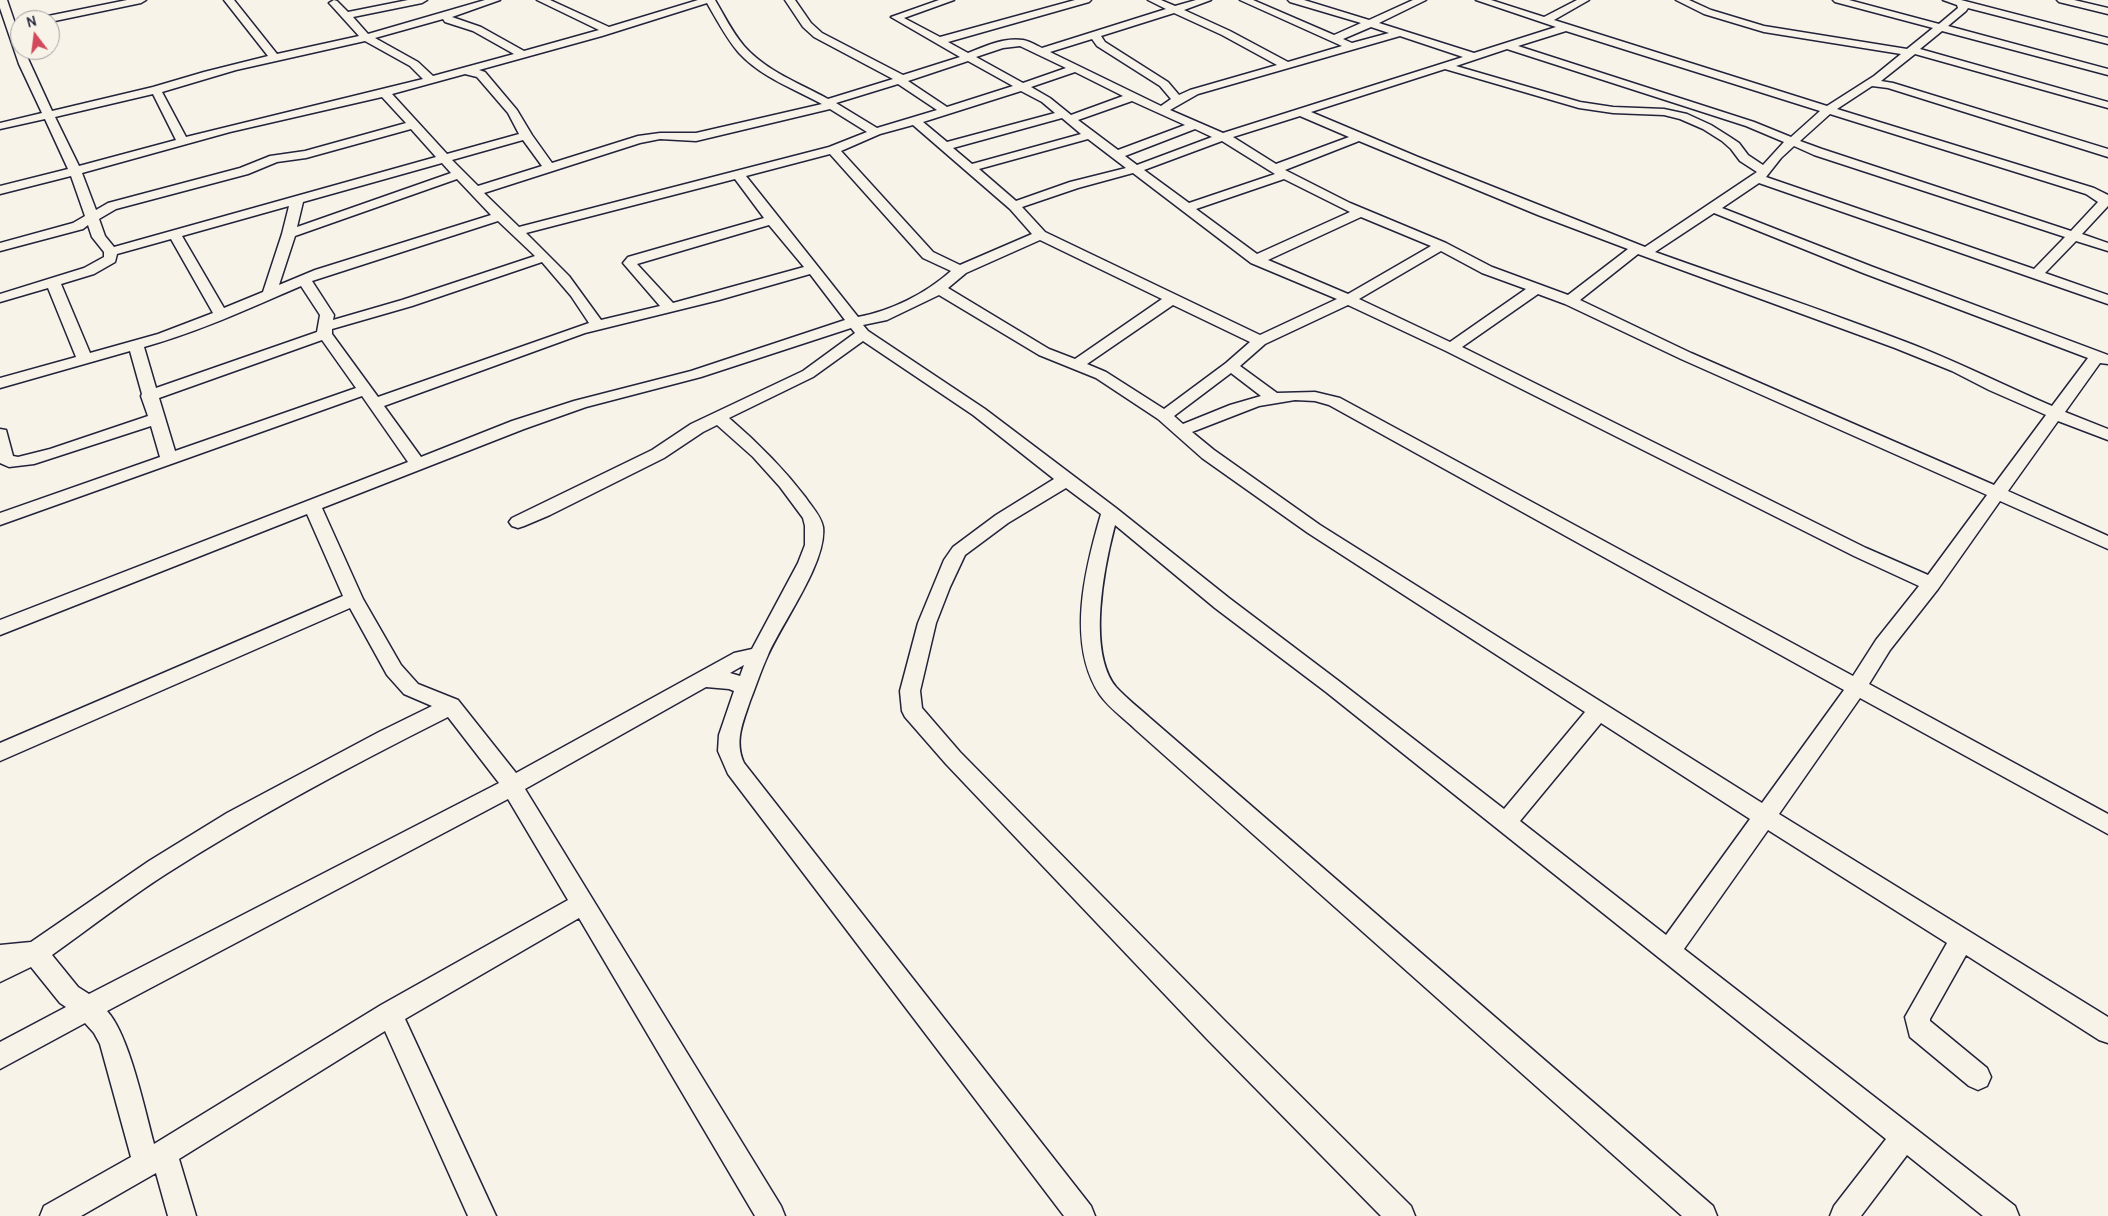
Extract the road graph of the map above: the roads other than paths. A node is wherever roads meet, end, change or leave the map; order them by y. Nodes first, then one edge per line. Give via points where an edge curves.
1 (2, 0) edge
2 (141, 0) edge
3 (229, 0) edge
4 (422, 0) edge
5 (495, 0) edge
6 (542, 0) edge
7 (709, 0) edge
8 (790, 0) edge
9 (949, 0) edge
10 (1086, 0) edge
11 (1153, 0) edge
12 (1206, 0) edge
13 (1245, 0) edge
14 (1481, 0) edge
15 (1584, 0) edge
16 (1681, 0) edge
17 (1838, 0) edge
18 (1948, 0) edge
19 (2062, 0) edge
20 (1299, 1) edge
21 (1414, 1) edge
22 (903, 2) dead end
23 (334, 3) dead end
24 (470, 3) edge
25 (1962, 6) junction
26 (916, 10) junction
27 (1175, 10) junction
28 (2108, 11) edge
29 (448, 14) junction
30 (1278, 14) junction
31 (345, 16) junction
32 (60, 17) edge
33 (1545, 20) junction
34 (1370, 22) junction
35 (10, 27) edge
36 (1942, 27) junction
37 (1564, 28) junction
38 (606, 30) junction
39 (1399, 33) junction
40 (1094, 34) junction
41 (366, 37) junction
42 (1335, 39) junction
43 (939, 41) junction
44 (2108, 41) edge
45 (1350, 46) junction
46 (1507, 46) junction
47 (1040, 52) junction
48 (1912, 52) junction
49 (521, 54) junction
50 (969, 57) junction
51 (1475, 57) junction
52 (275, 58) junction
53 (22, 60) edge
54 (495, 62) junction
55 (1444, 65) junction
56 (1288, 66) junction
57 (1075, 68) junction
58 (464, 71) junction
59 (420, 72) junction
60 (2108, 72) edge
61 (481, 74) junction
62 (430, 80) junction
63 (901, 80) junction
64 (1874, 80) junction
65 (1889, 85) joint
66 (1023, 87) junction
67 (401, 88) junction
68 (156, 90) junction
69 (385, 93) junction
70 (1132, 97) junction
71 (1176, 100) junction
72 (829, 104) junction
73 (2108, 105) edge
74 (1163, 109) junction
75 (1828, 110) junction
76 (947, 112) junction
77 (1301, 112) junction
78 (48, 115) junction
79 (1067, 117) junction
80 (914, 122) junction
81 (412, 125) junction
82 (1195, 125) junction
83 (0, 126) edge
84 (876, 132) junction
85 (1090, 135) junction
86 (526, 136) junction
87 (1222, 137) junction
88 (1359, 137) junction
89 (182, 141) junction
90 (1794, 141) junction
91 (943, 147) junction
92 (833, 150) junction
93 (1781, 152) junction
94 (1818, 152) junction
95 (2108, 153) edge
96 (1117, 155) junction
97 (444, 158) junction
98 (549, 168) junction
99 (970, 168) junction
100 (1136, 169) junction
101 (75, 171) junction
102 (1280, 172) junction
103 (458, 174) junction
104 (738, 174) junction
105 (1761, 174) junction
106 (0, 190) edge
107 (476, 191) junction
108 (2107, 197) edge
109 (297, 201) junction
110 (1014, 206) junction
111 (1187, 208) junction
112 (1712, 208) junction
113 (1361, 212) junction
114 (500, 216) junction
115 (91, 217) junction
116 (772, 220) junction
117 (519, 231) junction
118 (289, 234) junction
119 (175, 235) junction
120 (1040, 235) junction
121 (2073, 235) junction
122 (1441, 246) junction
123 (2108, 246) edge
124 (0, 247) edge
125 (1641, 251) junction
126 (111, 252) junction
127 (544, 257) junction
128 (1256, 260) junction
129 (814, 269) junction
130 (961, 270) junction
131 (2036, 275) junction
132 (304, 279) junction
133 (53, 282) junction
134 (939, 289) junction
135 (1536, 289) junction
136 (269, 294) junction
137 (0, 298) edge
138 (1172, 299) junction
139 (1349, 299) junction
140 (2108, 300) edge
141 (1570, 301) junction
142 (670, 308) junction
143 (221, 315) junction
144 (597, 325) junction
145 (859, 328) junction
146 (324, 330) junction
147 (76, 339) junction
148 (1260, 341) junction
149 (130, 347) junction
150 (1451, 348) junction
151 (2102, 358) edge
152 (86, 360) junction
153 (1076, 365) junction
154 (1231, 366) junction
155 (0, 383) edge
156 (365, 390) junction
157 (149, 396) junction
158 (1275, 399) junction
159 (374, 404) junction
160 (2054, 414) junction
161 (1164, 416) junction
162 (718, 417) junction
163 (156, 419) junction
164 (1180, 431) junction
165 (0, 434) edge
166 (2108, 435) edge
167 (169, 460) junction
168 (418, 464) junction
169 (1066, 480) junction
170 (1997, 494) junction
171 (312, 505) junction
172 (1110, 512) junction
173 (0, 519) edge
174 (518, 522) dead end
175 (2108, 543) edge
176 (1931, 584) junction
177 (354, 599) junction
178 (0, 628) edge
179 (758, 654) junction
180 (702, 679) junction
181 (745, 687) junction
182 (1856, 688) junction
183 (451, 706) junction
184 (1600, 710) junction
185 (0, 752) edge
186 (512, 786) junction
187 (1764, 816) junction
188 (1505, 823) junction
189 (2108, 825) edge
190 (582, 904) junction
191 (1962, 940) junction
192 (1670, 951) junction
193 (36, 953) junction
194 (0, 956) edge
195 (0, 971) edge
196 (88, 1008) junction
197 (390, 1014) junction
198 (2108, 1031) edge
199 (0, 1056) edge
200 (1978, 1077) dead end
201 (1905, 1136) junction
202 (155, 1158) junction
203 (54, 1216) edge
204 (182, 1216) edge
205 (482, 1216) edge
206 (771, 1216) edge
207 (1081, 1216) edge
208 (1401, 1216) edge
209 (1703, 1216) edge
210 (1844, 1216) edge
211 (2005, 1216) edge

1 - 35 street
2 - 32 street
3 - 52 street
4 - 31 street
5 - 24 street
6 - 38 street
7 - 38 street
7 - 72 street via 727,31 750,58
8 - 63 street via 818,35
9 - 26 street
10 - 43 street
11 - 27 street
12 - 27 street
13 - 30 street
14 - 33 street
15 - 33 street
16 - 48 street via 1706,12 1788,34
17 - 36 street
18 - 25 street
19 - 28 street
20 - 30 street
20 - 34 street
21 - 34 street
22 - 26 street
23 - 31 street
24 - 29 street
25 - 36 street
25 - 44 street
26 - 43 street via 896,17
27 - 40 street
27 - 56 street
29 - 41 street
29 - 49 street via 449,20 477,29
30 - 42 street
31 - 41 street
33 - 37 street
34 - 39 street
34 - 42 street
36 - 48 street
36 - 60 street
37 - 46 street
37 - 75 street
38 - 49 street
39 - 45 street
39 - 51 street
40 - 47 street
40 - 71 street via 1101,44 1164,84
41 - 52 street
41 - 59 street via 414,64
42 - 45 street
43 - 50 street
45 - 56 street
46 - 51 street
46 - 90 street
47 - 50 street via 1016,43
47 - 57 street
48 - 64 street
48 - 73 street
49 - 54 street
50 - 63 street
50 - 66 street
51 - 55 street
52 - 68 street
53 - 78 street
54 - 58 street
54 - 61 street
55 - 77 street
55 - 105 street via 1579,106 1650,110 1683,116 1726,139
56 - 71 street
57 - 66 street
57 - 70 street
58 - 61 street
58 - 62 street
59 - 62 street
59 - 67 street
61 - 86 street via 513,112
62 - 67 street
63 - 72 street via 869,88
63 - 76 street
64 - 65 street
64 - 75 street
65 - 95 street
66 - 76 street
66 - 79 street
67 - 69 street
68 - 78 street
68 - 89 street
69 - 81 street
69 - 89 street
70 - 74 street
70 - 79 street
71 - 74 street
72 - 84 street
72 - 98 street via 696,137 653,136
74 - 82 street
75 - 90 street
75 - 108 street
76 - 80 street
77 - 87 street
77 - 88 street
78 - 83 street
78 - 101 street
79 - 85 street
79 - 91 street
80 - 84 street
80 - 91 street
81 - 97 street
81 - 115 street via 264,162 244,171 112,206
82 - 87 street
82 - 96 street
84 - 92 street
85 - 96 street
85 - 99 street
86 - 97 street
86 - 98 street
87 - 100 street
87 - 102 street
88 - 102 street
88 - 125 street
89 - 101 street
90 - 93 street
90 - 94 street
91 - 99 street
92 - 104 street
92 - 130 street via 928,255
93 - 94 street
93 - 105 street
94 - 121 street
96 - 100 street
97 - 103 street
97 - 109 street
98 - 107 street
99 - 110 street
100 - 110 street via 1074,185
100 - 111 street
101 - 106 street
101 - 115 street
102 - 111 street
102 - 113 street
103 - 107 street
103 - 118 street
104 - 116 street
104 - 117 street
105 - 112 street
105 - 131 street
107 - 114 street
108 - 121 street
109 - 118 street
109 - 119 street
110 - 120 street
111 - 128 street
112 - 125 street
112 - 151 street
113 - 122 street
113 - 128 street
114 - 117 street
114 - 132 street
115 - 124 street via 78,226
115 - 126 street
116 - 129 street
116 - 142 street via 633,260 630,263 633,268
117 - 127 street
118 - 136 street
119 - 126 street
119 - 143 street
120 - 130 street
120 - 138 street
121 - 123 street
121 - 131 street
122 - 135 street via 1487,270
122 - 139 street
125 - 141 street
125 - 160 street via 1900,345
126 - 133 street via 110,259 99,266
127 - 144 street via 560,270
127 - 146 street
128 - 139 street
129 - 142 street
129 - 145 street
130 - 134 street
131 - 140 street
132 - 136 street
132 - 146 street via 327,315
133 - 137 street
133 - 147 street
134 - 145 street
134 - 153 street via 1044,352
135 - 141 street
135 - 150 street
136 - 143 street
138 - 148 street
138 - 153 street
139 - 148 street
139 - 150 street
141 - 170 street
142 - 144 street
143 - 149 street
144 - 159 street
145 - 162 street via 808,374
145 - 168 street via 580,404 518,424
145 - 169 street via 979,412
146 - 156 street
146 - 157 street
147 - 149 street
147 - 152 street
148 - 154 street
149 - 152 street
149 - 157 street
150 - 176 street via 1860,552
151 - 160 street
152 - 155 street
153 - 161 street via 1101,375
154 - 158 street
154 - 161 street
156 - 159 street
156 - 167 street
157 - 163 street
158 - 164 street via 1238,408
158 - 182 street via 1309,396 1334,401
159 - 168 street
160 - 166 street
160 - 170 street
161 - 164 street
162 - 174 street via 658,454
162 - 179 street via 759,453 786,483 812,517 814,526 814,545 807,563
163 - 165 street via 17,464 4,457
163 - 167 street
164 - 184 street via 1314,529
167 - 173 street
168 - 171 street
169 - 172 street
169 - 208 street via 1002,519 959,551 950,565 925,631 910,691 912,711 953,758 1216,1030
170 - 175 street
170 - 176 street
171 - 177 street
171 - 178 street
172 - 188 street
172 - 209 street via 1099,552 1091,602 1093,659 1108,691
176 - 182 street via 1883,645
177 - 183 street via 394,670 405,683 411,689
177 - 185 street
179 - 180 street via 741,658
179 - 181 street
180 - 181 street via 731,681
180 - 186 street
181 - 207 street via 729,735 728,752 736,768
182 - 187 street
182 - 189 street
183 - 186 street
183 - 193 street via 228,825 156,868
184 - 187 street
184 - 188 street
186 - 190 street
186 - 196 street
187 - 191 street
187 - 192 street
188 - 192 street
190 - 197 street
190 - 206 street
191 - 198 street
191 - 200 street via 1917,1017 1919,1028
192 - 201 street
193 - 194 street
193 - 195 street
193 - 196 street via 69,995
196 - 199 street
196 - 202 street via 103,1024 112,1041
197 - 202 street
197 - 205 street
201 - 210 street
201 - 211 street
202 - 203 street
202 - 204 street

